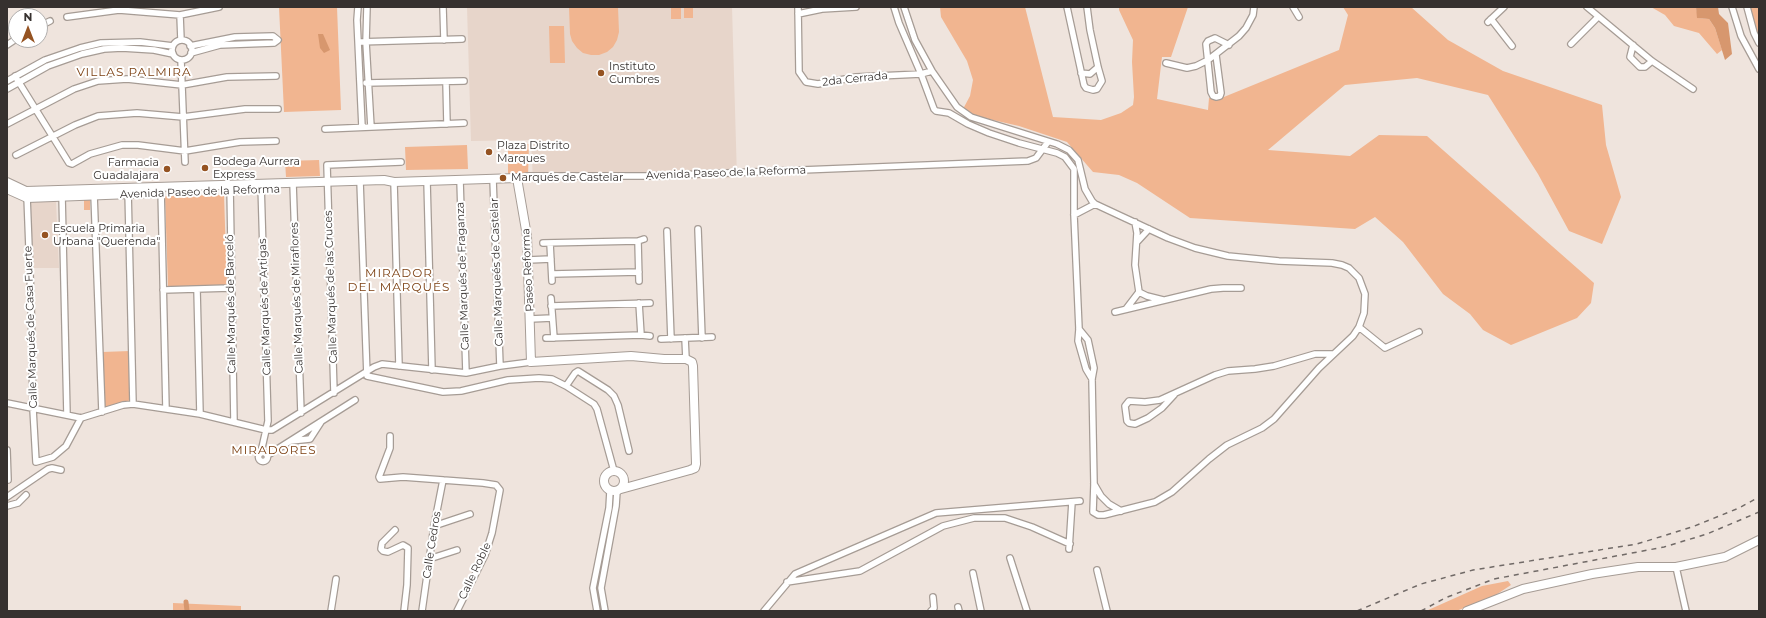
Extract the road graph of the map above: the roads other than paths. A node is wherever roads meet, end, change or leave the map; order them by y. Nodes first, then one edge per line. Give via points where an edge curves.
1 (220, 7) edge
2 (358, 7) edge
3 (367, 7) edge
4 (443, 7) edge
5 (798, 7) edge
6 (856, 7) edge
7 (894, 7) edge
8 (904, 7) edge
9 (1067, 7) edge
10 (1087, 7) edge
11 (1254, 7) edge
12 (1293, 7) edge
13 (1504, 7) edge
14 (1587, 7) edge
15 (1732, 7) edge
16 (1747, 7) edge
17 (822, 8) edge
18 (798, 14) junction
19 (180, 15) junction
20 (67, 16) dead end
21 (1299, 17) dead end
22 (1598, 17) junction
23 (462, 39) dead end
24 (181, 40) junction
25 (444, 40) junction
26 (358, 42) junction
27 (366, 42) junction
28 (1759, 43) edge
29 (1571, 44) dead end
30 (1229, 45) junction
31 (1633, 45) junction
32 (173, 46) junction
33 (190, 46) junction
34 (1512, 46) dead end
35 (191, 53) junction
36 (172, 54) junction
37 (1216, 55) junction
38 (181, 60) junction
39 (1208, 60) junction
40 (1652, 61) junction
41 (1166, 63) dead end
42 (1098, 68) junction
43 (1759, 68) edge
44 (932, 71) junction
45 (1081, 73) junction
46 (921, 74) junction
47 (15, 76) junction
48 (276, 76) dead end
49 (7, 81) edge
50 (464, 81) dead end
51 (446, 82) junction
52 (19, 83) junction
53 (368, 83) junction
54 (360, 84) junction
55 (182, 85) junction
56 (7, 89) edge
57 (1693, 89) dead end
58 (957, 107) junction
59 (36, 109) junction
60 (278, 109) dead end
61 (949, 113) junction
62 (183, 117) junction
63 (464, 123) dead end
64 (7, 124) edge
65 (447, 124) junction
66 (993, 125) junction
67 (362, 127) junction
68 (370, 127) junction
69 (325, 129) dead end
70 (989, 132) junction
71 (54, 137) junction
72 (276, 141) dead end
73 (1048, 142) junction
74 (1043, 149) junction
75 (185, 151) junction
76 (16, 155) dead end
77 (185, 162) dead end
78 (401, 162) dead end
79 (517, 178) junction
80 (493, 179) junction
81 (460, 180) junction
82 (427, 181) junction
83 (7, 182) edge
84 (394, 182) junction
85 (360, 183) junction
86 (327, 184) junction
87 (261, 186) junction
88 (293, 186) junction
89 (230, 188) junction
90 (7, 189) edge
91 (161, 190) junction
92 (128, 191) junction
93 (94, 192) junction
94 (62, 193) junction
95 (26, 195) junction
96 (1095, 204) junction
97 (1074, 215) junction
98 (1135, 222) junction
99 (698, 229) dead end
100 (1149, 229) junction
101 (667, 231) dead end
102 (543, 243) dead end
103 (550, 243) junction
104 (1137, 243) junction
105 (551, 259) junction
106 (528, 260) junction
107 (639, 272) junction
108 (552, 274) junction
109 (552, 281) dead end
110 (639, 281) dead end
111 (230, 288) junction
112 (1241, 288) dead end
113 (197, 289) junction
114 (163, 290) junction
115 (1139, 292) junction
116 (551, 298) dead end
117 (1165, 300) junction
118 (650, 303) dead end
119 (639, 304) junction
120 (551, 306) junction
121 (1126, 309) junction
122 (1114, 312) dead end
123 (552, 318) junction
124 (530, 319) junction
125 (1359, 327) junction
126 (1079, 329) junction
127 (1419, 332) dead end
128 (641, 335) junction
129 (650, 336) dead end
130 (712, 337) dead end
131 (546, 338) dead end
132 (554, 338) junction
133 (685, 338) junction
134 (702, 338) junction
135 (661, 339) dead end
136 (671, 339) junction
137 (1333, 354) junction
138 (686, 359) junction
139 (532, 362) junction
140 (399, 366) junction
141 (500, 366) junction
142 (432, 370) junction
143 (367, 372) junction
144 (466, 373) junction
145 (1092, 379) junction
146 (566, 386) junction
147 (334, 393) junction
148 (1174, 395) junction
149 (355, 400) dead end
150 (7, 403) edge
151 (133, 404) junction
152 (33, 409) junction
153 (166, 409) junction
154 (102, 412) junction
155 (301, 413) junction
156 (200, 414) junction
157 (67, 415) junction
158 (81, 418) junction
159 (321, 421) junction
160 (234, 422) junction
161 (266, 430) junction
162 (390, 436) dead end
163 (289, 441) junction
164 (7, 450) edge
165 (629, 451) dead end
166 (61, 470) dead end
167 (614, 471) junction
168 (8, 480) edge
169 (443, 480) junction
170 (624, 480) junction
171 (641, 483) junction
172 (1094, 484) junction
173 (616, 490) junction
174 (26, 495) dead end
175 (7, 497) edge
176 (1080, 501) dead end
177 (1072, 502) junction
178 (7, 506) edge
179 (985, 508) junction
180 (974, 509) junction
181 (1122, 511) junction
182 (470, 514) dead end
183 (985, 517) junction
184 (974, 518) junction
185 (434, 526) junction
186 (395, 530) dead end
187 (1759, 540) edge
188 (457, 550) dead end
189 (1010, 558) dead end
190 (429, 559) junction
191 (810, 566) junction
192 (1676, 567) junction
193 (1096, 570) dead end
194 (973, 573) dead end
195 (813, 578) junction
196 (336, 579) dead end
197 (787, 582) junction
198 (933, 597) dead end
199 (332, 611) edge
200 (404, 611) edge
201 (422, 611) edge
202 (457, 611) edge
203 (597, 611) edge
204 (605, 611) edge
205 (764, 611) edge
206 (931, 611) edge
207 (981, 611) edge
208 (1027, 611) edge
209 (1107, 611) edge
210 (1467, 611) edge
211 (1686, 611) edge

1 - 19 street
2 - 26 street
3 - 27 street
4 - 25 street
5 - 18 street, 2da Cerrada
6 - 17 street
7 - 46 street
8 - 44 street via 915,40
9 - 45 street
10 - 42 street
11 - 30 street via 1246,28
12 - 21 street
13 - 34 street via 1490,20
14 - 22 street
15 - 43 street via 1741,36
16 - 28 street
17 - 18 street
18 - 46 street, 2da Cerrada via 799,72 806,82 818,84 862,76
19 - 20 street via 119,10
19 - 24 street
22 - 29 street
22 - 31 street
23 - 25 street
24 - 32 street
24 - 33 street
25 - 27 street
26 - 27 street
26 - 54 street
27 - 53 street
30 - 37 street
30 - 39 street via 1215,38 1208,41
31 - 40 street
31 - 40 street via 1630,57 1640,67 1646,67
32 - 36 street
32 - 47 street via 140,42 101,43 45,60
33 - 35 street
33 - 35 street via 235,37 273,36 278,40 274,43 220,46
35 - 38 street
36 - 38 street
36 - 52 street via 134,48 82,54 48,66
37 - 39 street
37 - 39 street via 1220,96 1213,96 1211,92
38 - 55 street
39 - 41 street via 1187,68
40 - 57 street
42 - 45 street via 1090,74
42 - 45 street via 1102,84 1093,90 1086,88
44 - 46 street, 2da Cerrada
44 - 58 street
46 - 61 street via 934,109
47 - 49 street
47 - 52 street
48 - 55 street via 227,77
50 - 51 street
51 - 53 street
51 - 65 street
52 - 56 street
52 - 59 street
53 - 54 street
53 - 68 street
54 - 67 street
55 - 59 street via 127,79 98,81 74,89
55 - 62 street
58 - 61 street
58 - 66 street via 971,117
59 - 64 street
59 - 71 street
60 - 62 street via 245,109
61 - 70 street
62 - 71 street via 137,113 98,116
62 - 75 street
63 - 65 street
65 - 68 street
66 - 70 street
66 - 73 street
67 - 68 street
67 - 69 street
70 - 74 street
71 - 75 street via 72,164 90,154 122,146
71 - 76 street
72 - 75 street via 240,142
73 - 74 street, Avenida Paseo de la Reforma
73 - 96 street via 1069,150 1075,156 1080,165 1084,189
74 - 79 street, Avenida Paseo de la Reforma via 1036,158 1028,161 651,176
74 - 97 street via 1065,157 1074,168
75 - 77 street
78 - 86 street, Calle Marqués de las Cruces via 327,165
79 - 80 street, Avenida Paseo de la Reforma
79 - 106 street, Paseo Reforma
80 - 81 street, Avenida Paseo de la Reforma
80 - 141 street, Calle Marqueés de Castelar
81 - 82 street, Avenida Paseo de la Reforma
81 - 144 street, Calle Marqués de Fraganza
82 - 84 street, Avenida Paseo de la Reforma
82 - 142 street
83 - 95 street, Avenida Paseo de la Reforma
84 - 85 street, Avenida Paseo de la Reforma via 385,185
84 - 140 street
85 - 86 street, Avenida Paseo de la Reforma
85 - 143 street
86 - 88 street, Avenida Paseo de la Reforma
86 - 147 street, Calle Marqués de las Cruces
87 - 88 street, Avenida Paseo de la Reforma
87 - 89 street, Avenida Paseo de la Reforma
87 - 161 street, Calle Marqués de Artigas via 268,421
88 - 155 street, Calle Marqués de Miraflores
89 - 91 street, Avenida Paseo de la Reforma
89 - 111 street, Calle Marqués de Barceló
90 - 95 street, Avenida Paseo de la Reforma
91 - 92 street, Avenida Paseo de la Reforma
91 - 114 street
92 - 93 street, Avenida Paseo de la Reforma
92 - 151 street
93 - 94 street, Avenida Paseo de la Reforma
93 - 154 street
94 - 95 street, Avenida Paseo de la Reforma
94 - 157 street
95 - 152 street, Calle Marqués de Casa Fuerte
96 - 97 street
96 - 98 street
97 - 126 street
98 - 100 street
98 - 104 street
99 - 134 street
100 - 104 street
100 - 125 street via 1195,248 1228,256 1332,263 1349,268 1359,278 1365,294 1365,308
101 - 136 street
102 - 103 street
103 - 105 street
103 - 107 street via 641,240
104 - 115 street via 1135,265
105 - 106 street
105 - 108 street
106 - 124 street, Paseo Reforma
107 - 108 street
107 - 110 street
108 - 109 street
111 - 113 street
111 - 160 street, Calle Marqués de Barceló
112 - 117 street via 1223,288
113 - 114 street
113 - 156 street
114 - 153 street
115 - 117 street
115 - 121 street
116 - 120 street
117 - 121 street
118 - 119 street
119 - 120 street
119 - 128 street
120 - 123 street
121 - 122 street
123 - 124 street
123 - 132 street
124 - 139 street, Paseo Reforma
125 - 127 street via 1386,348
125 - 137 street
126 - 145 street via 1081,356
126 - 145 street via 1088,340 1093,363
128 - 129 street
128 - 132 street
130 - 134 street
131 - 132 street
133 - 134 street
133 - 136 street
133 - 138 street
135 - 136 street
137 - 148 street via 1315,354 1274,366 1228,371 1214,375
137 - 181 street via 1274,419 1262,428 1227,445 1172,492 1155,502
138 - 139 street via 664,360 631,356
138 - 171 street via 692,362 693,366 695,468
139 - 141 street
140 - 142 street
140 - 143 street via 382,364
141 - 144 street
142 - 144 street
143 - 146 street via 370,378 443,392 461,391 508,380 539,378 552,379
143 - 147 street
145 - 172 street
146 - 165 street via 578,372 614,396
146 - 167 street via 594,404 597,409
147 - 155 street
148 - 148 street via 1154,401 1129,401 1125,406 1126,421 1135,424 1144,421
149 - 159 street
150 - 152 street
151 - 153 street
151 - 154 street
152 - 157 street
152 - 158 street, Calle Marqués de Casa Fuerte via 36,462 53,457 66,446
153 - 156 street
154 - 158 street
155 - 161 street via 275,429
156 - 160 street
157 - 158 street
159 - 163 street
159 - 163 street via 310,438
160 - 161 street
161 - 163 street, Calle Marqués de Artigas via 258,456 260,460 266,460 268,455
162 - 169 street via 390,448 379,478
164 - 168 street
166 - 175 street via 48,469
167 - 170 street via 619,472
167 - 173 street via 605,476 604,482 606,487
169 - 185 street, Calle Cedros
169 - 202 street, Calle Roble via 496,485 500,490 492,533
170 - 171 street
170 - 173 street
171 - 173 street
172 - 181 street via 1109,504
172 - 181 street via 1093,512 1104,515
173 - 203 street via 609,508 593,588
173 - 204 street via 616,506 600,588
174 - 178 street via 18,503
176 - 177 street
177 - 179 street
177 - 183 street via 1070,546 1032,527 1004,518
179 - 180 street
179 - 183 street
180 - 184 street
180 - 191 street via 936,513
182 - 185 street
183 - 184 street
184 - 195 street via 943,526 860,570
185 - 190 street, Calle Cedros
186 - 200 street via 382,543 381,548 388,552 407,546
187 - 192 street via 1725,557
188 - 190 street
189 - 208 street
190 - 201 street, Calle Cedros
191 - 195 street via 809,573
191 - 197 street
192 - 210 street via 1638,567 1592,574 1523,589
192 - 211 street
193 - 209 street
194 - 207 street
195 - 197 street
196 - 199 street
197 - 205 street
198 - 206 street via 934,608

